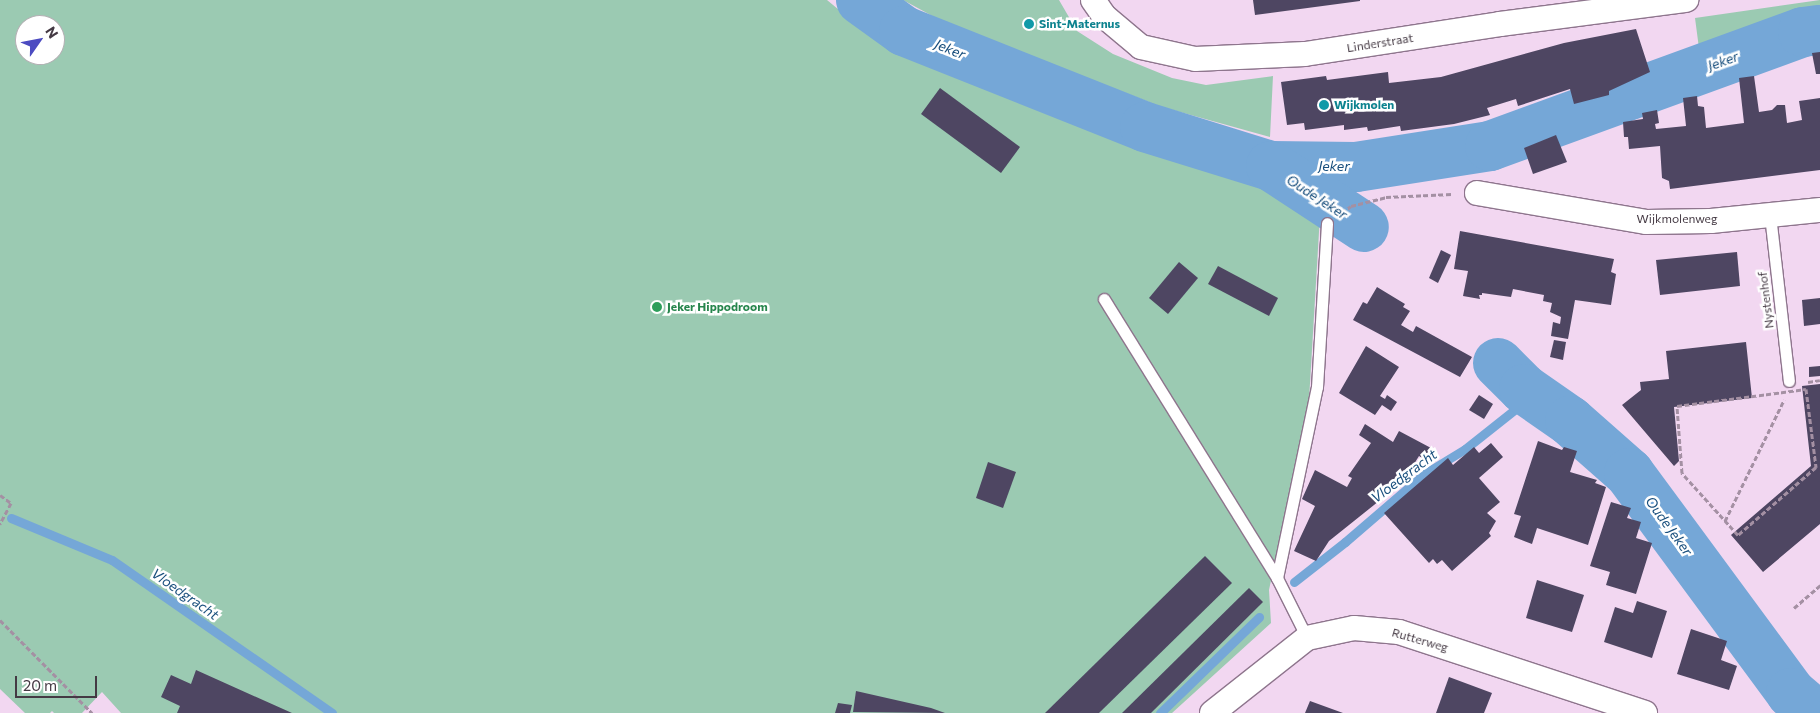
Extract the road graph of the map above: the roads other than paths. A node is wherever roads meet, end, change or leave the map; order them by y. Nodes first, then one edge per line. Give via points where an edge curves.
1 (1093, 0) edge
2 (1686, 0) edge
3 (1477, 193) road end
4 (1820, 210) edge
5 (1770, 215) junction
6 (1327, 223) dead end
7 (1104, 299) dead end
8 (1789, 386) road end
9 (1277, 578) junction
10 (1307, 638) junction
11 (1212, 713) edge
12 (1645, 713) edge

1 - 2 street, Linderstraat via 1104,16 1141,47 1195,59 1305,54
3 - 5 street, Wijkmolenweg via 1646,222 1711,221
4 - 5 street, Wijkmolenweg
5 - 8 lane, Nystenhof
6 - 9 lane via 1317,387
7 - 9 lane
9 - 10 lane
10 - 11 street, Rutterweg
10 - 12 street, Rutterweg via 1354,628 1399,632

